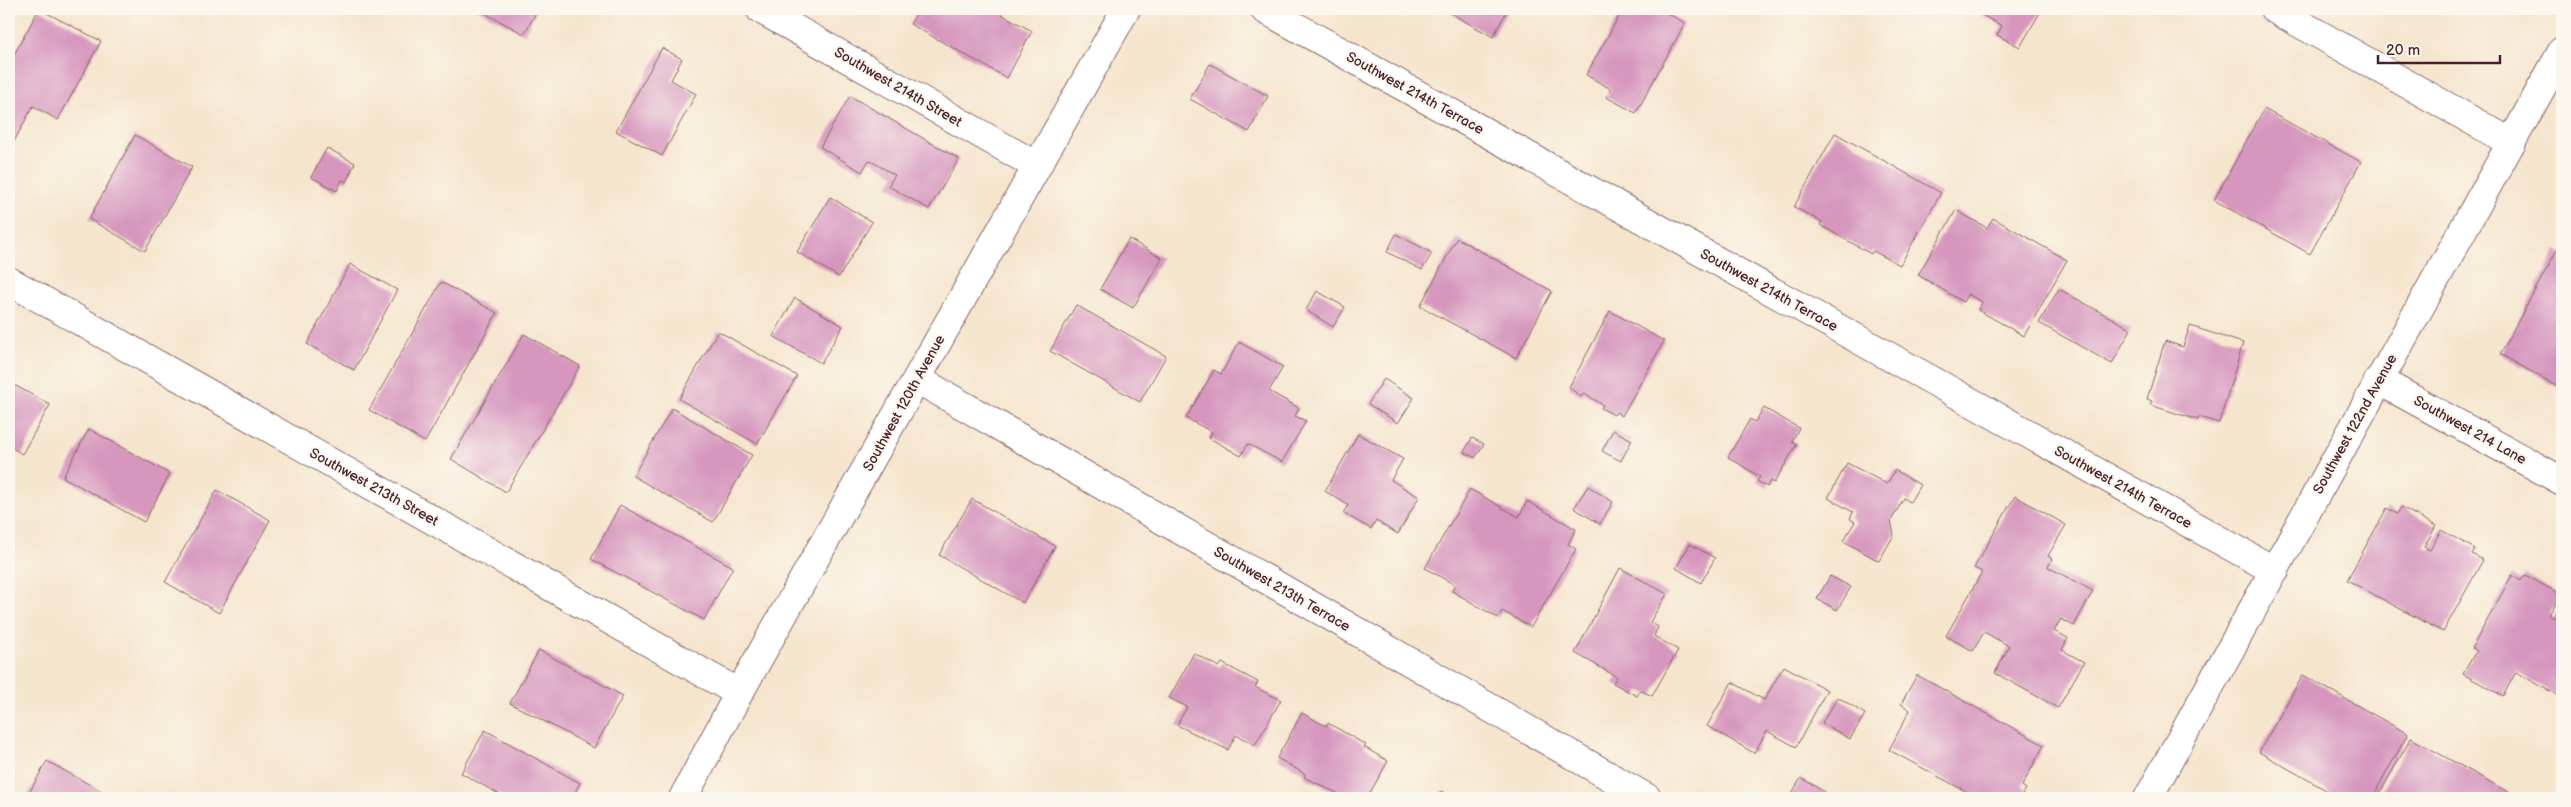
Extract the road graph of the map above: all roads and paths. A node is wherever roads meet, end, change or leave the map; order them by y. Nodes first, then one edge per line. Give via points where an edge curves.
1 (760, 9) edge
2 (1126, 9) edge
3 (1264, 9) edge
4 (2274, 9) edge
5 (2562, 51) edge
6 (2512, 143) junction
7 (1037, 166) junction
8 (9, 281) edge
9 (917, 379) junction
10 (2378, 380) junction
11 (2562, 481) edge
12 (2274, 571) junction
13 (739, 693) junction
14 (683, 798) edge
15 (1647, 798) edge
16 (2150, 798) edge

1 - 7 street, Southwest 214th Street
2 - 7 street, Southwest 120th Avenue
3 - 12 street, Southwest 214th Terrace
4 - 6 street
5 - 6 street, Southwest 122nd Avenue
6 - 10 street, Southwest 122nd Avenue
7 - 9 street, Southwest 120th Avenue
8 - 13 street, Southwest 213th Street
9 - 13 street, Southwest 120th Avenue
9 - 15 street, Southwest 213th Terrace
10 - 11 street, Southwest 214 Lane
10 - 12 street, Southwest 122nd Avenue
12 - 16 street, Southwest 122nd Avenue
13 - 14 street, Southwest 120th Avenue

